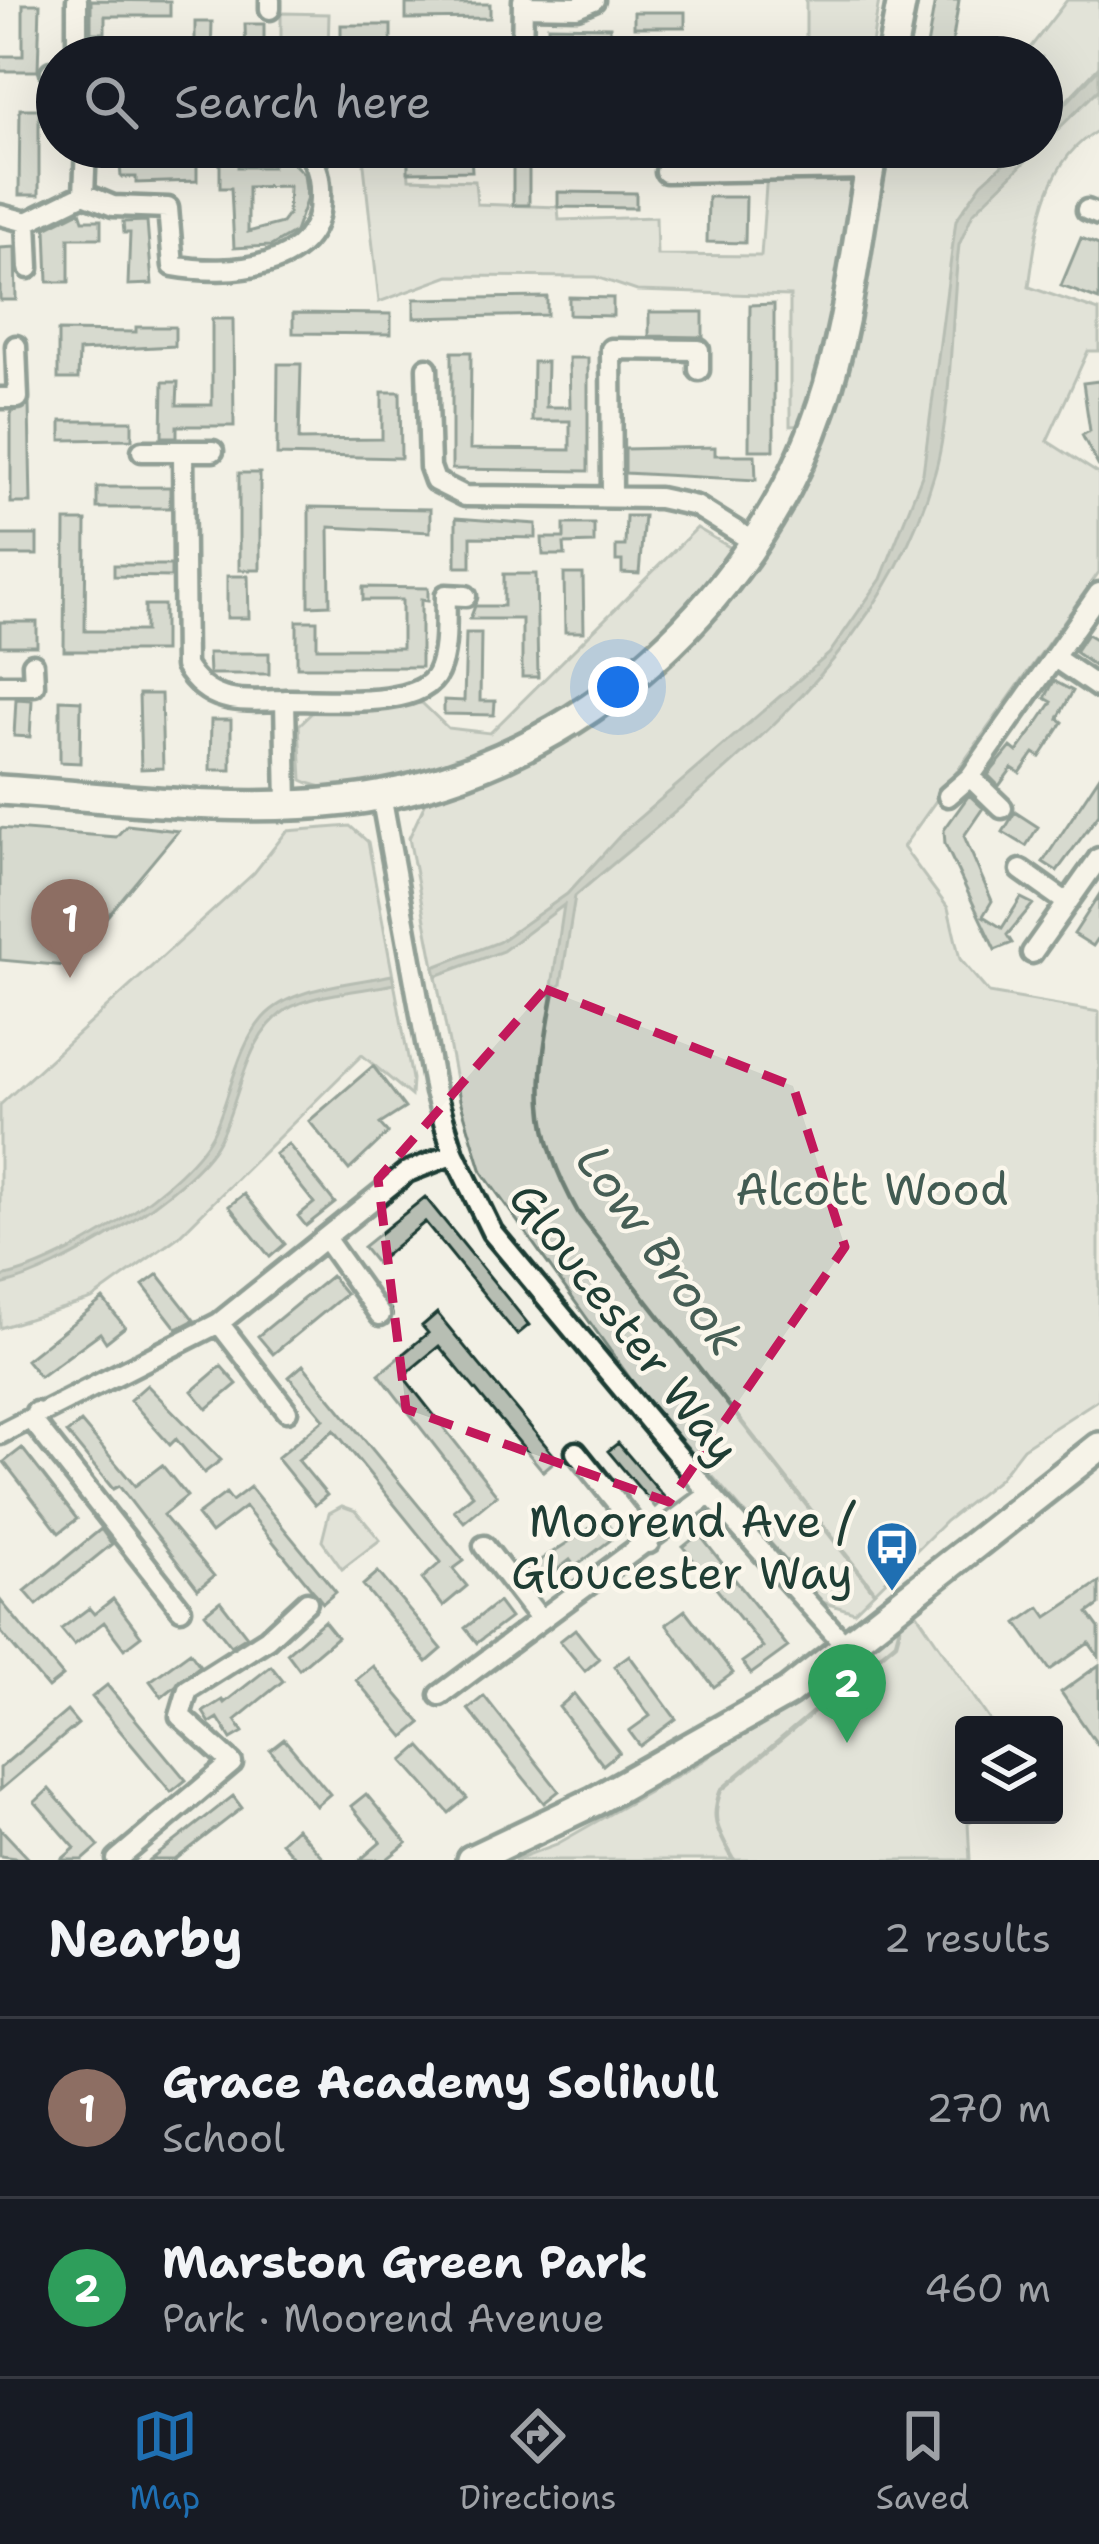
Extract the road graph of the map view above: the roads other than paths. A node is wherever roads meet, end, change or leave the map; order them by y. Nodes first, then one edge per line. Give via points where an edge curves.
1 (77, 0) edge
2 (594, 0) edge
3 (902, 0) edge
4 (523, 3) edge
5 (76, 36) edge
6 (522, 36) edge
7 (895, 36) edge
8 (85, 168) edge
9 (313, 168) edge
10 (725, 168) edge
11 (870, 168) edge
12 (666, 172) dead end
13 (84, 194) junction
14 (0, 214) edge
15 (26, 222) junction
16 (29, 268) dead end
17 (16, 346) dead end
18 (427, 368) dead end
19 (699, 370) dead end
20 (0, 398) edge
21 (142, 451) dead end
22 (213, 452) dead end
23 (183, 453) junction
24 (612, 496) junction
25 (757, 544) junction
26 (1099, 592) edge
27 (466, 596) dead end
28 (1055, 658) junction
29 (34, 664) dead end
30 (0, 685) edge
31 (1099, 688) edge
32 (285, 700) junction
33 (970, 777) junction
34 (0, 790) edge
35 (381, 795) junction
36 (948, 796) dead end
37 (287, 805) junction
38 (1002, 808) dead end
39 (1099, 858) edge
40 (1021, 870) dead end
41 (1066, 902) junction
42 (1032, 952) dead end
43 (454, 1154) junction
44 (325, 1238) junction
45 (380, 1315) dead end
46 (219, 1323) junction
47 (287, 1411) dead end
48 (36, 1412) junction
49 (0, 1434) edge
50 (1099, 1447) edge
51 (576, 1452) dead end
52 (710, 1494) junction
53 (649, 1543) junction
54 (484, 1546) dead end
55 (307, 1602) dead end
56 (182, 1609) dead end
57 (540, 1619) junction
58 (836, 1653) junction
59 (440, 1695) dead end
60 (117, 1860) edge
61 (471, 1860) edge

1 - 5 street
2 - 4 street via 577,7
3 - 7 street
4 - 6 street
8 - 13 street
9 - 13 street via 320,210 302,248 281,260 223,268 173,266 168,208 113,206
10 - 12 street
11 - 25 street via 823,405
13 - 15 street
14 - 15 street
15 - 16 street
17 - 20 street via 17,398
18 - 24 street via 435,481 465,496
19 - 24 street via 699,350 611,350
21 - 23 street
22 - 23 street
23 - 32 street via 185,666 220,699
24 - 25 street via 696,506
25 - 35 street via 678,637 618,688 518,750
26 - 28 street
27 - 32 street via 446,595 443,658 426,689 407,697
28 - 31 street
28 - 33 street
29 - 30 street via 34,685
32 - 37 street
33 - 36 street
33 - 38 street
34 - 37 street
35 - 37 street
35 - 43 street, Gloucester Way
39 - 41 street
40 - 41 street
41 - 42 street
43 - 44 street via 407,1172
43 - 52 street, Gloucester Way via 492,1232
44 - 45 street
44 - 46 street
46 - 47 street
46 - 48 street
48 - 49 street
48 - 56 street via 36,1425
50 - 58 street
51 - 53 street
52 - 53 street
52 - 58 street, Gloucester Way
53 - 57 street
54 - 57 street
55 - 60 street via 267,1640 188,1689 180,1716 232,1763
57 - 59 street
58 - 61 street via 595,1801

